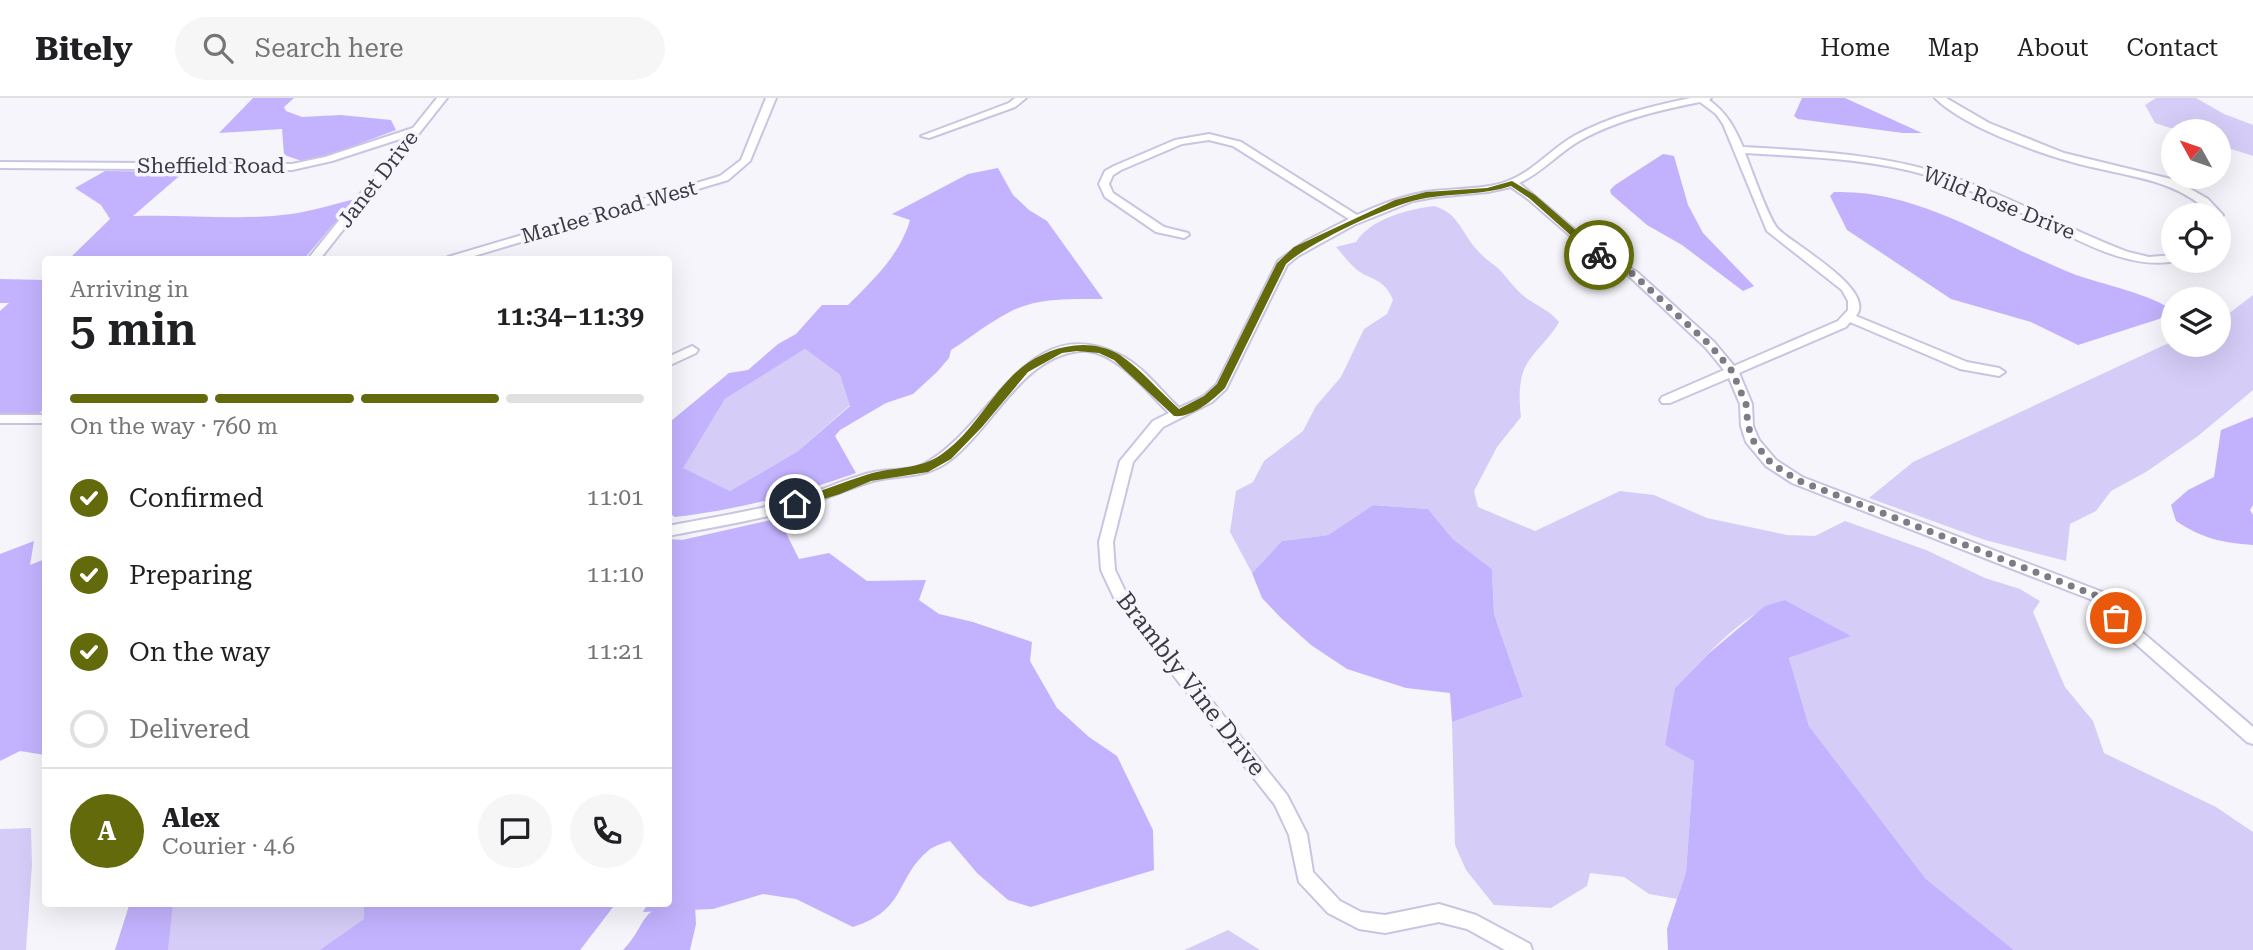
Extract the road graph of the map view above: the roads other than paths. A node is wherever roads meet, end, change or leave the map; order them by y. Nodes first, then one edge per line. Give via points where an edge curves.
1 (442, 98) edge
2 (771, 98) edge
3 (1021, 98) edge
4 (1704, 98) edge
5 (1940, 98) edge
6 (417, 130) junction
7 (926, 136) dead end
8 (1737, 150) junction
9 (0, 165) edge
10 (1512, 183) junction
11 (2205, 203) edge
12 (1358, 220) junction
13 (1184, 235) dead end
14 (316, 256) edge
15 (462, 256) edge
16 (2161, 259) edge
17 (1851, 318) junction
18 (692, 350) dead end
19 (672, 360) edge
20 (1732, 371) junction
21 (1999, 372) dead end
22 (1666, 400) dead end
23 (1178, 414) junction
24 (0, 419) edge
25 (42, 419) edge
26 (672, 530) edge
27 (2253, 737) edge
28 (1522, 950) edge

1 - 6 street, Janet Drive
2 - 15 street, Marlee Road West via 745,161 726,177
3 - 7 street
4 - 8 street via 1728,124
4 - 10 street, Brambly Vine Drive via 1609,123 1578,138
5 - 11 street via 1956,112 2048,150 2168,181 2192,191
6 - 9 street, Sheffield Road via 292,167
6 - 14 street, Janet Drive
8 - 16 street, Wild Rose Drive via 1857,158 1908,167 1990,195 2112,249
8 - 17 street via 1771,229 1847,288 1854,301
10 - 12 street, Brambly Vine Drive via 1488,191 1398,202
10 - 20 street via 1601,257 1633,274
12 - 13 street via 1225,139 1186,140 1109,173 1104,184 1109,195 1160,230
12 - 23 street, Brambly Vine Drive via 1297,249 1282,263 1222,386
17 - 20 street
17 - 21 street via 1964,366
18 - 19 street
20 - 22 street
20 - 27 street via 1746,404 1754,442 1771,463 1797,480 2100,597 2116,618
23 - 26 street via 1117,358 1101,350 1059,350 1025,370 979,425 947,456 925,469 870,478 774,510
23 - 28 street, Brambly Vine Drive via 1158,424 1127,461 1106,542 1108,570 1121,598 1280,800 1298,834 1306,876 1334,907 1359,920 1385,924 1439,913 1470,921
24 - 25 street

